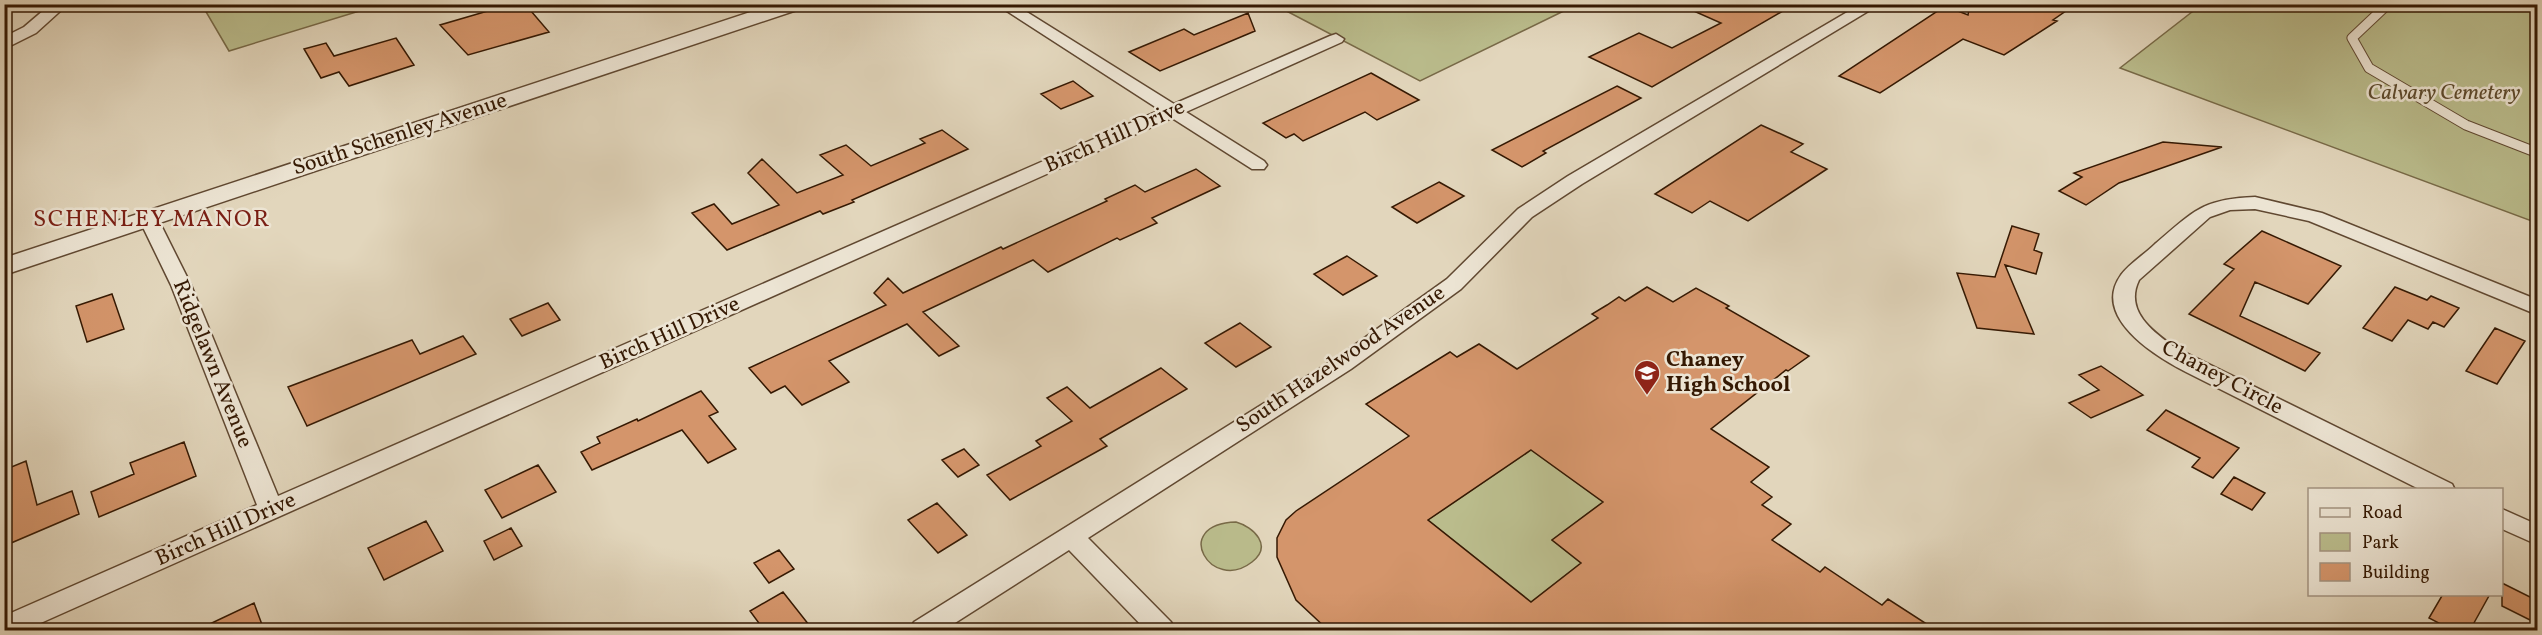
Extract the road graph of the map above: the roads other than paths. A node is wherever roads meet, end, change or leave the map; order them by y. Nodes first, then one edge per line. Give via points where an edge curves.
1 (62, 4) edge
2 (796, 4) edge
3 (1003, 4) edge
4 (1873, 4) edge
5 (2388, 4) edge
6 (1336, 39) dead end
7 (4, 44) edge
8 (1173, 112) junction
9 (2538, 153) edge
10 (1258, 165) dead end
11 (149, 219) junction
12 (4, 267) edge
13 (2538, 308) edge
14 (2441, 488) edge
15 (271, 510) junction
16 (2503, 518) edge
17 (1071, 536) junction
18 (2538, 536) edge
19 (4, 628) edge
20 (923, 630) edge
21 (1162, 630) edge

1 - 7 street via 30,30
2 - 11 street, South Schenley Avenue
3 - 8 street
4 - 17 street, South Hazelwood Avenue via 1525,213 1454,284 1352,358
5 - 9 lane via 2352,38 2369,68 2466,125
6 - 8 street, Birch Hill Drive
8 - 10 street
8 - 15 street, Birch Hill Drive
11 - 12 street, South Schenley Avenue
11 - 15 street, Ridgelawn Avenue via 181,285
13 - 14 street, Chaney Circle via 2340,226 2294,210 2255,203 2228,204 2203,213 2123,288 2122,300 2128,314 2157,345
15 - 19 street, Birch Hill Drive
16 - 18 street
17 - 20 street, South Hazelwood Avenue
17 - 21 street

